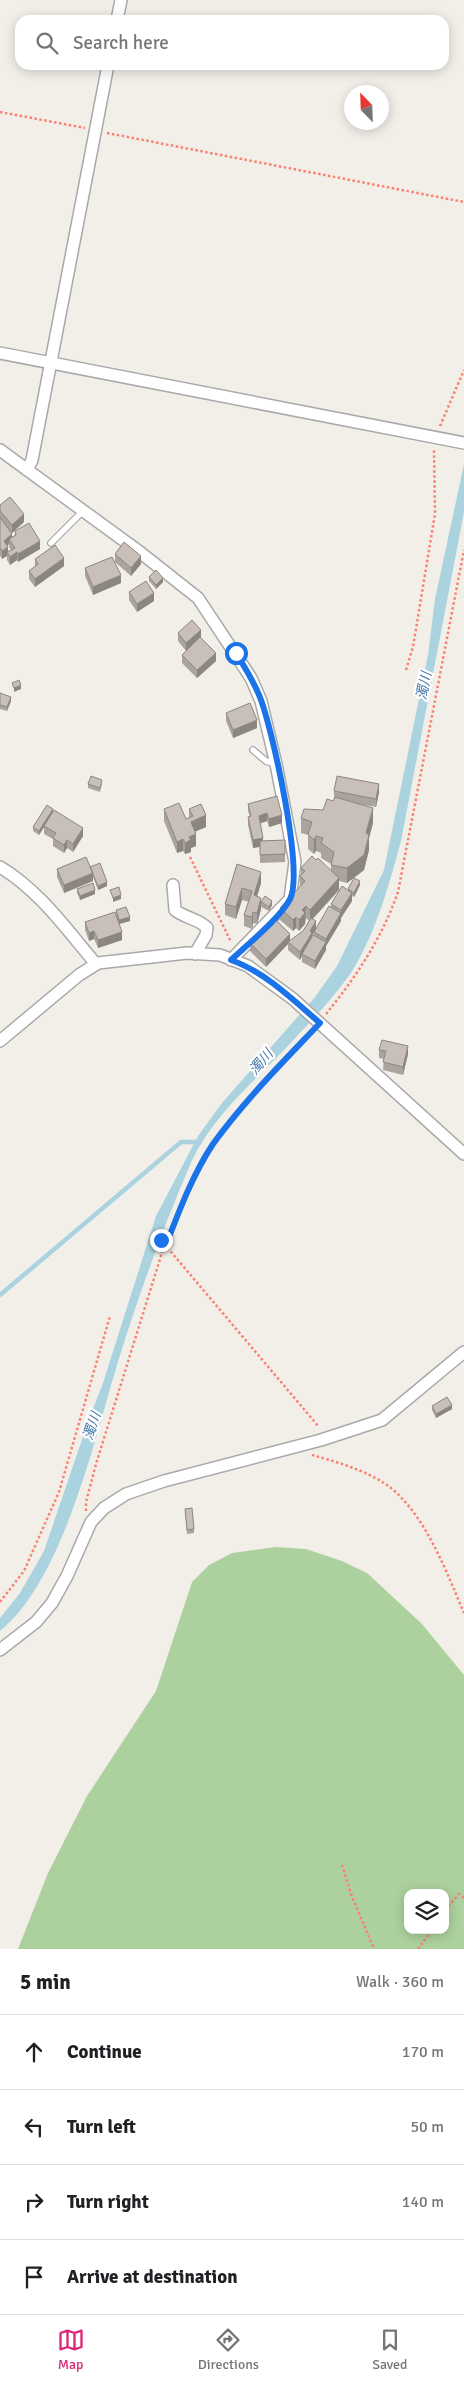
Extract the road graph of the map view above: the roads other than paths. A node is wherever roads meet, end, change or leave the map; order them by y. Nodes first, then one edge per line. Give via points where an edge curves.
1 (121, 0) edge
2 (118, 15) edge
3 (107, 70) edge
4 (0, 353) edge
5 (51, 363) junction
6 (458, 442) edge
7 (0, 450) edge
8 (27, 470) junction
9 (83, 510) junction
10 (51, 543) dead end
11 (253, 750) dead end
12 (276, 764) junction
13 (0, 867) edge
14 (173, 885) dead end
15 (195, 954) junction
16 (234, 957) junction
17 (96, 964) junction
18 (0, 1041) edge
19 (464, 1154) edge
20 (464, 1352) edge
21 (0, 1650) edge

1 - 2 street
3 - 5 street
4 - 5 street
5 - 6 street
5 - 8 street via 32,460
7 - 8 street
8 - 9 street
9 - 10 lane
9 - 12 street via 198,598 251,678 261,701
11 - 12 lane via 266,761
12 - 16 street via 295,862 290,899
13 - 17 street via 35,894
14 - 15 street via 175,910 207,928
15 - 16 street
15 - 17 street via 139,957
16 - 19 street via 293,999
17 - 18 street
20 - 21 street via 382,1420 289,1449 164,1481 126,1494 104,1508 90,1522 52,1603 36,1622

